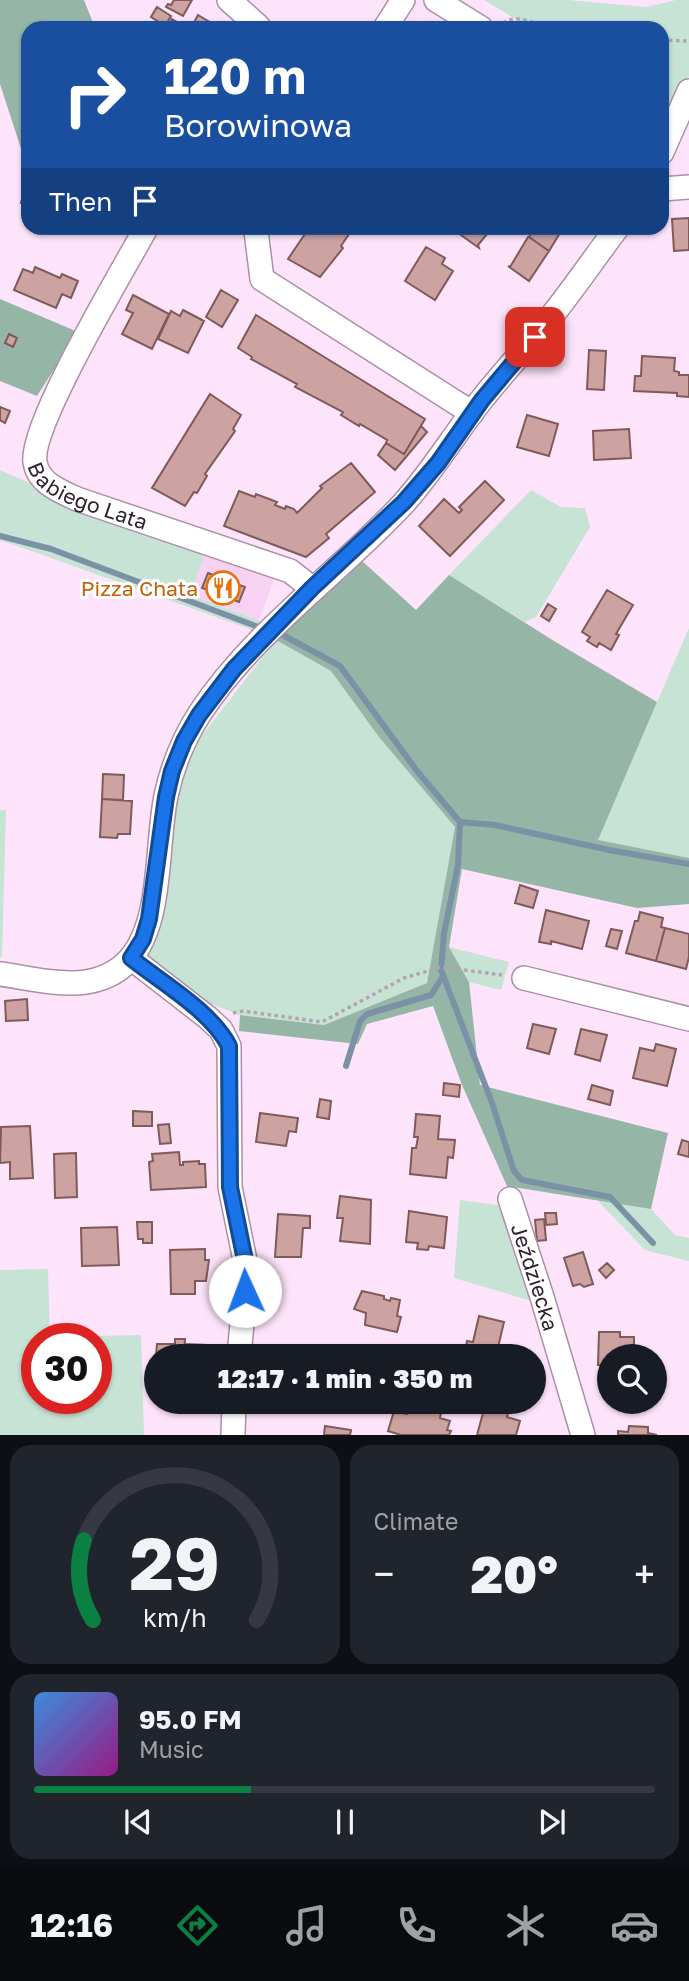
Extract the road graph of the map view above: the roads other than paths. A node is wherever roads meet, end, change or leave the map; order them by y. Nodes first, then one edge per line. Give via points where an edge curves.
1 (229, 0) edge
2 (403, 0) edge
3 (436, 0) edge
4 (250, 21) edge
5 (390, 21) edge
6 (470, 21) edge
7 (689, 91) edge
8 (669, 136) edge
9 (689, 187) edge
10 (669, 188) edge
11 (142, 235) edge
12 (256, 235) edge
13 (612, 235) edge
14 (472, 413) junction
15 (312, 588) junction
16 (131, 958) junction
17 (0, 974) edge
18 (524, 978) road end
19 (689, 1019) edge
20 (510, 1199) dead end
21 (240, 1344) edge
22 (234, 1414) edge
23 (233, 1435) edge
24 (583, 1435) edge

1 - 4 street
2 - 5 street
3 - 6 street
7 - 8 street
9 - 10 street
11 - 15 street, Babiego Lata via 47,410 35,449 41,477 77,499 290,571
12 - 14 street via 262,279
13 - 14 street
14 - 15 street via 404,502
15 - 16 street via 234,669 184,741 166,797 149,919
16 - 17 street via 98,981 79,984
16 - 21 street via 207,1017 229,1046 230,1187 247,1270
18 - 19 street
20 - 24 street, Jeździecka
22 - 23 street

